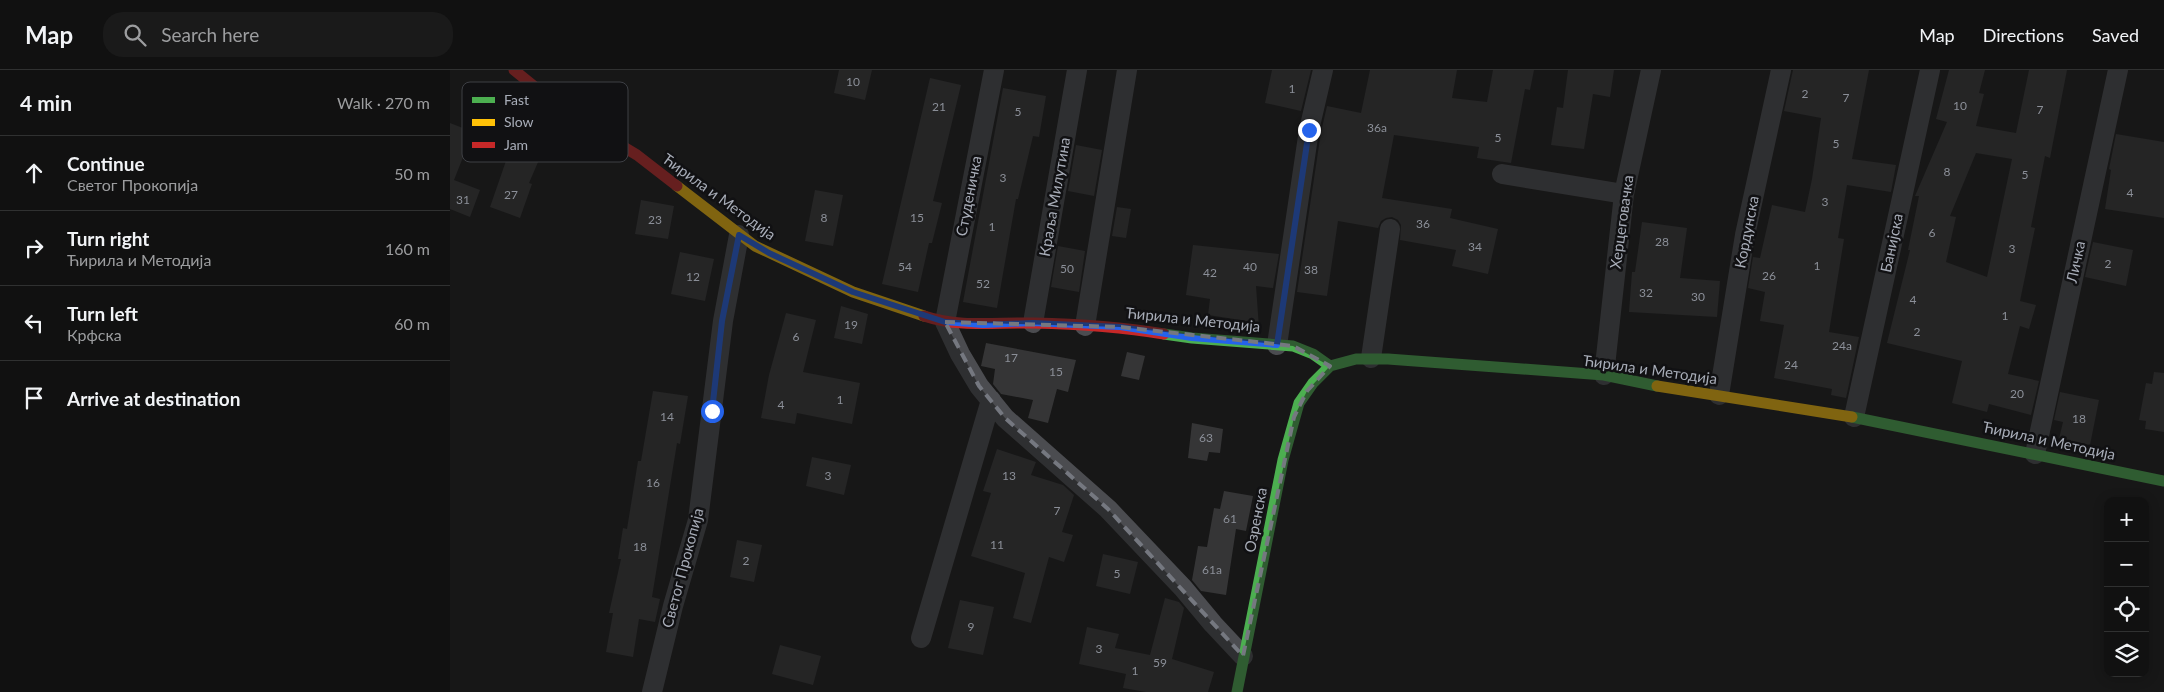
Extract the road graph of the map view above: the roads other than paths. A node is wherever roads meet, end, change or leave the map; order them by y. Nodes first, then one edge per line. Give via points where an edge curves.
1 (514, 70) edge
2 (994, 70) edge
3 (1077, 70) edge
4 (1127, 70) edge
5 (1323, 70) edge
6 (1651, 70) edge
7 (1782, 70) edge
8 (1930, 70) edge
9 (2118, 70) edge
10 (529, 82) edge
11 (628, 149) edge
12 (1502, 174) dead end
13 (1624, 194) junction
14 (1390, 229) dead end
15 (739, 235) junction
16 (945, 322) junction
17 (1033, 323) junction
18 (1085, 326) junction
19 (1277, 345) junction
20 (1371, 358) junction
21 (1330, 366) junction
22 (1604, 376) junction
23 (1719, 395) junction
24 (991, 400) junction
25 (1854, 417) junction
26 (2035, 454) junction
27 (2164, 481) edge
28 (921, 638) dead end
29 (1243, 656) junction
30 (652, 692) edge
31 (1236, 692) edge

1 - 10 street, Ћирила и Методија
2 - 16 street, Студеничка
3 - 17 street, Краља Милутина
4 - 18 street
5 - 19 street via 1309,130
6 - 13 street, Херцеговачка
7 - 23 street, Кордунска via 1746,235
8 - 25 street, Банијска
9 - 26 street, Личка
11 - 15 street, Ћирила и Методија
12 - 13 street
13 - 22 street, Херцеговачка
14 - 20 street
15 - 16 street, Ћирила и Методија via 769,253 840,286
15 - 30 street, Светог Прокопија via 722,321 698,520
16 - 17 street, Ћирила и Методија via 983,325
16 - 24 street via 966,365
17 - 18 street, Ћирила и Методија
18 - 19 street, Ћирила и Методија
19 - 21 street, Ћирила и Методија via 1293,346
20 - 21 street, Ћирила и Методија
20 - 22 street, Ћирила и Методија
21 - 29 street, Озренска via 1306,391 1294,417
22 - 23 street, Ћирила и Методија
23 - 25 street, Ћирила и Методија
24 - 28 street
24 - 29 street via 1020,432 1120,522 1184,588
25 - 26 street, Ћирила и Методија
26 - 27 street, Ћирила и Методија
29 - 31 street, Озренска

